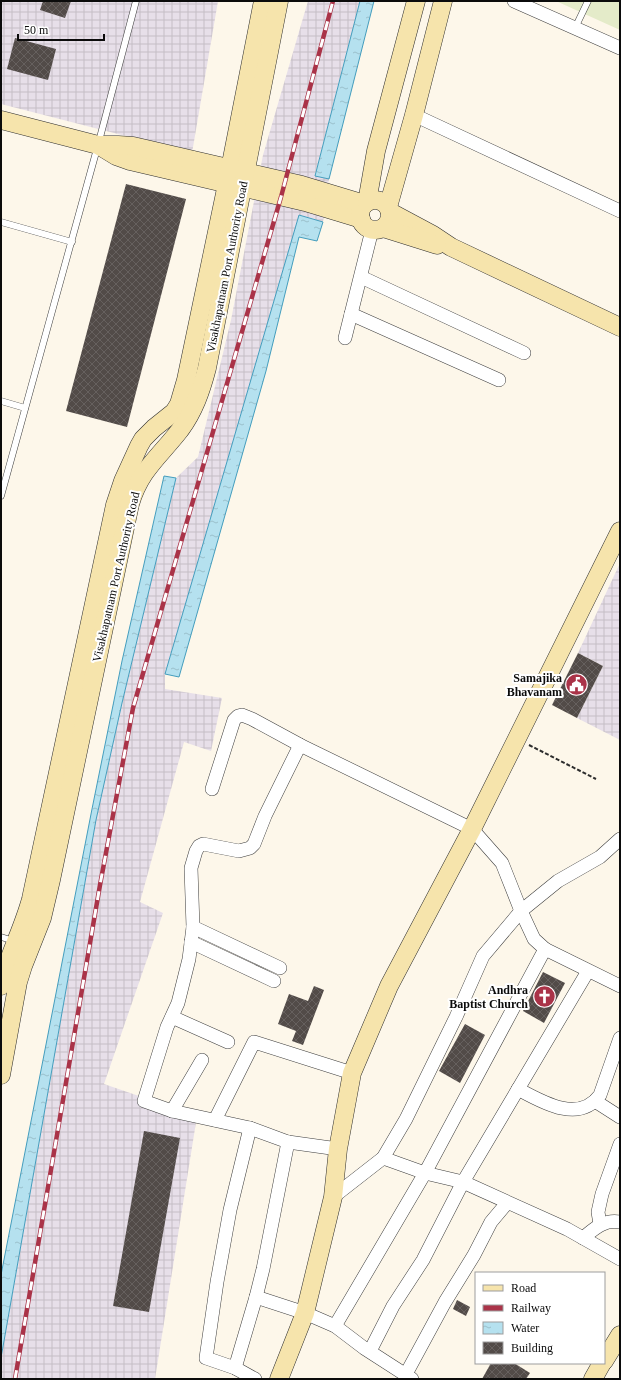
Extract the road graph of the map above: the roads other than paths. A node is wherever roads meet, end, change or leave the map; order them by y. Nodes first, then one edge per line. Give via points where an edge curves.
1 (136, 1) edge
2 (263, 1) edge
3 (279, 1) edge
4 (416, 1) edge
5 (443, 1) edge
6 (514, 1) edge
7 (588, 1) edge
8 (575, 28) junction
9 (620, 48) edge
10 (414, 115) junction
11 (1, 120) edge
12 (98, 145) junction
13 (236, 178) junction
14 (389, 210) junction
15 (620, 211) edge
16 (370, 217) junction
17 (1, 222) edge
18 (72, 242) junction
19 (451, 247) junction
20 (360, 278) junction
21 (351, 314) junction
22 (620, 327) edge
23 (345, 338) dead end
24 (524, 353) dead end
25 (499, 380) dead end
26 (1, 401) edge
27 (25, 408) junction
28 (1, 496) edge
29 (620, 531) edge
30 (300, 745) junction
31 (212, 789) dead end
32 (472, 829) junction
33 (620, 840) edge
34 (521, 911) junction
35 (193, 927) junction
36 (16, 941) edge
37 (191, 942) junction
38 (545, 949) junction
39 (280, 968) dead end
40 (588, 971) junction
41 (274, 981) dead end
42 (1, 986) edge
43 (620, 986) edge
44 (172, 1017) junction
45 (620, 1038) edge
46 (228, 1042) dead end
47 (617, 1054) edge
48 (202, 1060) dead end
49 (352, 1073) junction
50 (1, 1075) edge
51 (518, 1089) junction
52 (595, 1101) junction
53 (172, 1111) junction
54 (620, 1117) edge
55 (215, 1120) junction
56 (250, 1128) junction
57 (288, 1142) junction
58 (620, 1144) edge
59 (338, 1149) junction
60 (383, 1158) junction
61 (425, 1173) junction
62 (463, 1182) junction
63 (333, 1197) junction
64 (508, 1203) junction
65 (620, 1222) edge
66 (600, 1224) junction
67 (582, 1238) junction
68 (620, 1259) edge
69 (256, 1298) junction
70 (305, 1313) junction
71 (335, 1326) junction
72 (620, 1335) edge
73 (370, 1351) junction
74 (605, 1359) edge
75 (602, 1364) edge
76 (235, 1368) junction
77 (409, 1377) edge
78 (255, 1379) edge
79 (279, 1379) edge
80 (593, 1379) edge

1 - 12 lane
2 - 13 main road, Visakhapatnam Port Authority Road
3 - 13 main road, Visakhapatnam Port Authority Road
4 - 16 main road via 376,151
5 - 10 main road
6 - 8 street
7 - 8 lane
8 - 9 street
10 - 14 main road
10 - 15 street
11 - 12 main road
12 - 13 main road via 133,146
12 - 18 lane
13 - 16 main road via 315,205
13 - 36 main road, Visakhapatnam Port Authority Road via 202,388 189,416 140,479 130,504 42,918
14 - 16 main road via 389,221
14 - 16 main road via 381,201 371,200
14 - 19 main road
16 - 19 main road via 433,245
16 - 20 street
17 - 18 lane
18 - 27 lane
19 - 22 main road
20 - 21 street
20 - 24 street
21 - 23 street
21 - 25 street
26 - 27 lane
27 - 28 lane
29 - 32 main road
30 - 31 street via 252,719 238,716 234,720
30 - 32 street
30 - 35 street via 254,844 239,851 203,844 196,851 191,868
32 - 34 street via 502,863
32 - 49 main road via 389,986
33 - 34 street via 600,857 558,881
34 - 38 street via 534,939
34 - 60 street via 482,956 456,1017 406,1118
35 - 37 street
35 - 39 street
36 - 42 main road, Visakhapatnam Port Authority Road
36 - 50 main road, Visakhapatnam Port Authority Road via 23,966
37 - 41 street
37 - 44 street via 178,1003
38 - 40 street
38 - 61 street
40 - 43 street
40 - 51 street
44 - 46 street
44 - 53 street via 144,1101
45 - 47 street
47 - 52 street
48 - 53 street
49 - 55 street via 254,1042
49 - 59 main road
51 - 52 street via 545,1103 573,1110 588,1107
51 - 62 street
52 - 54 street
53 - 55 street
55 - 56 street
56 - 57 street
56 - 76 street via 229,1218 206,1358
57 - 59 street
57 - 69 street
58 - 66 street via 602,1194 598,1212
59 - 63 main road
60 - 61 street
60 - 63 street
61 - 62 street
61 - 71 street
62 - 64 street
62 - 73 street via 423,1260 393,1306
63 - 70 main road
64 - 67 street
64 - 77 street via 491,1222 445,1302
65 - 66 street via 608,1221
66 - 67 street
67 - 68 street
69 - 70 street
69 - 76 street
70 - 71 street
70 - 79 main road
71 - 73 street
72 - 74 main road
73 - 77 street
75 - 80 main road
76 - 78 street

